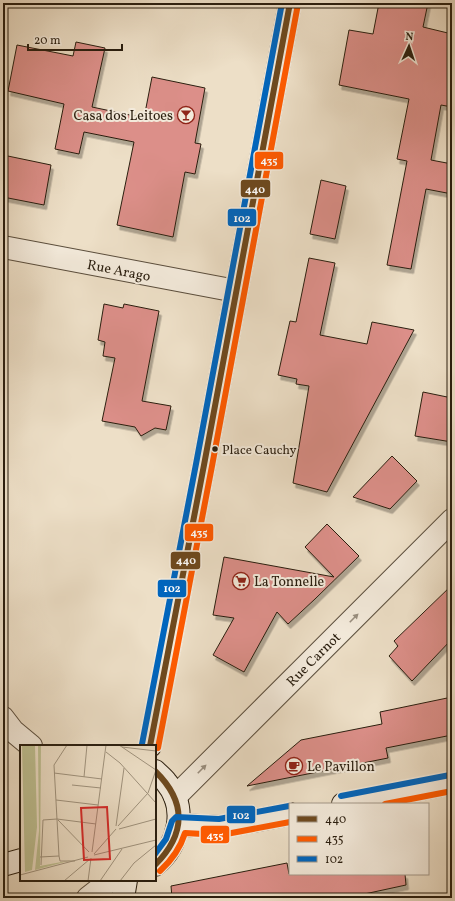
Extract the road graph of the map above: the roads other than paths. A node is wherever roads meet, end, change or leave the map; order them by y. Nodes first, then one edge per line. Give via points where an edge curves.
1 (290, 3) edge
2 (3, 247) edge
3 (236, 291) junction
4 (452, 520) edge
5 (3, 718) edge
6 (30, 745) edge
7 (150, 745) edge
8 (156, 772) edge
9 (452, 783) edge
10 (175, 797) junction
11 (348, 803) edge
12 (289, 814) edge
13 (178, 825) junction
14 (20, 860) edge
15 (156, 864) edge
16 (3, 865) edge
17 (110, 881) edge
18 (126, 881) edge
19 (88, 898) edge
20 (123, 898) edge

1 - 3 street
2 - 3 street, Rue Arago
3 - 7 street
10 -> 4 street, Rue Carnot
5 - 6 street via 13,731
8 - 10 street via 167,782
9 - 11 street
10 - 13 street via 179,811
12 - 13 street via 220,827
13 - 15 street via 174,842
14 - 16 street
17 - 19 street
18 - 20 street

